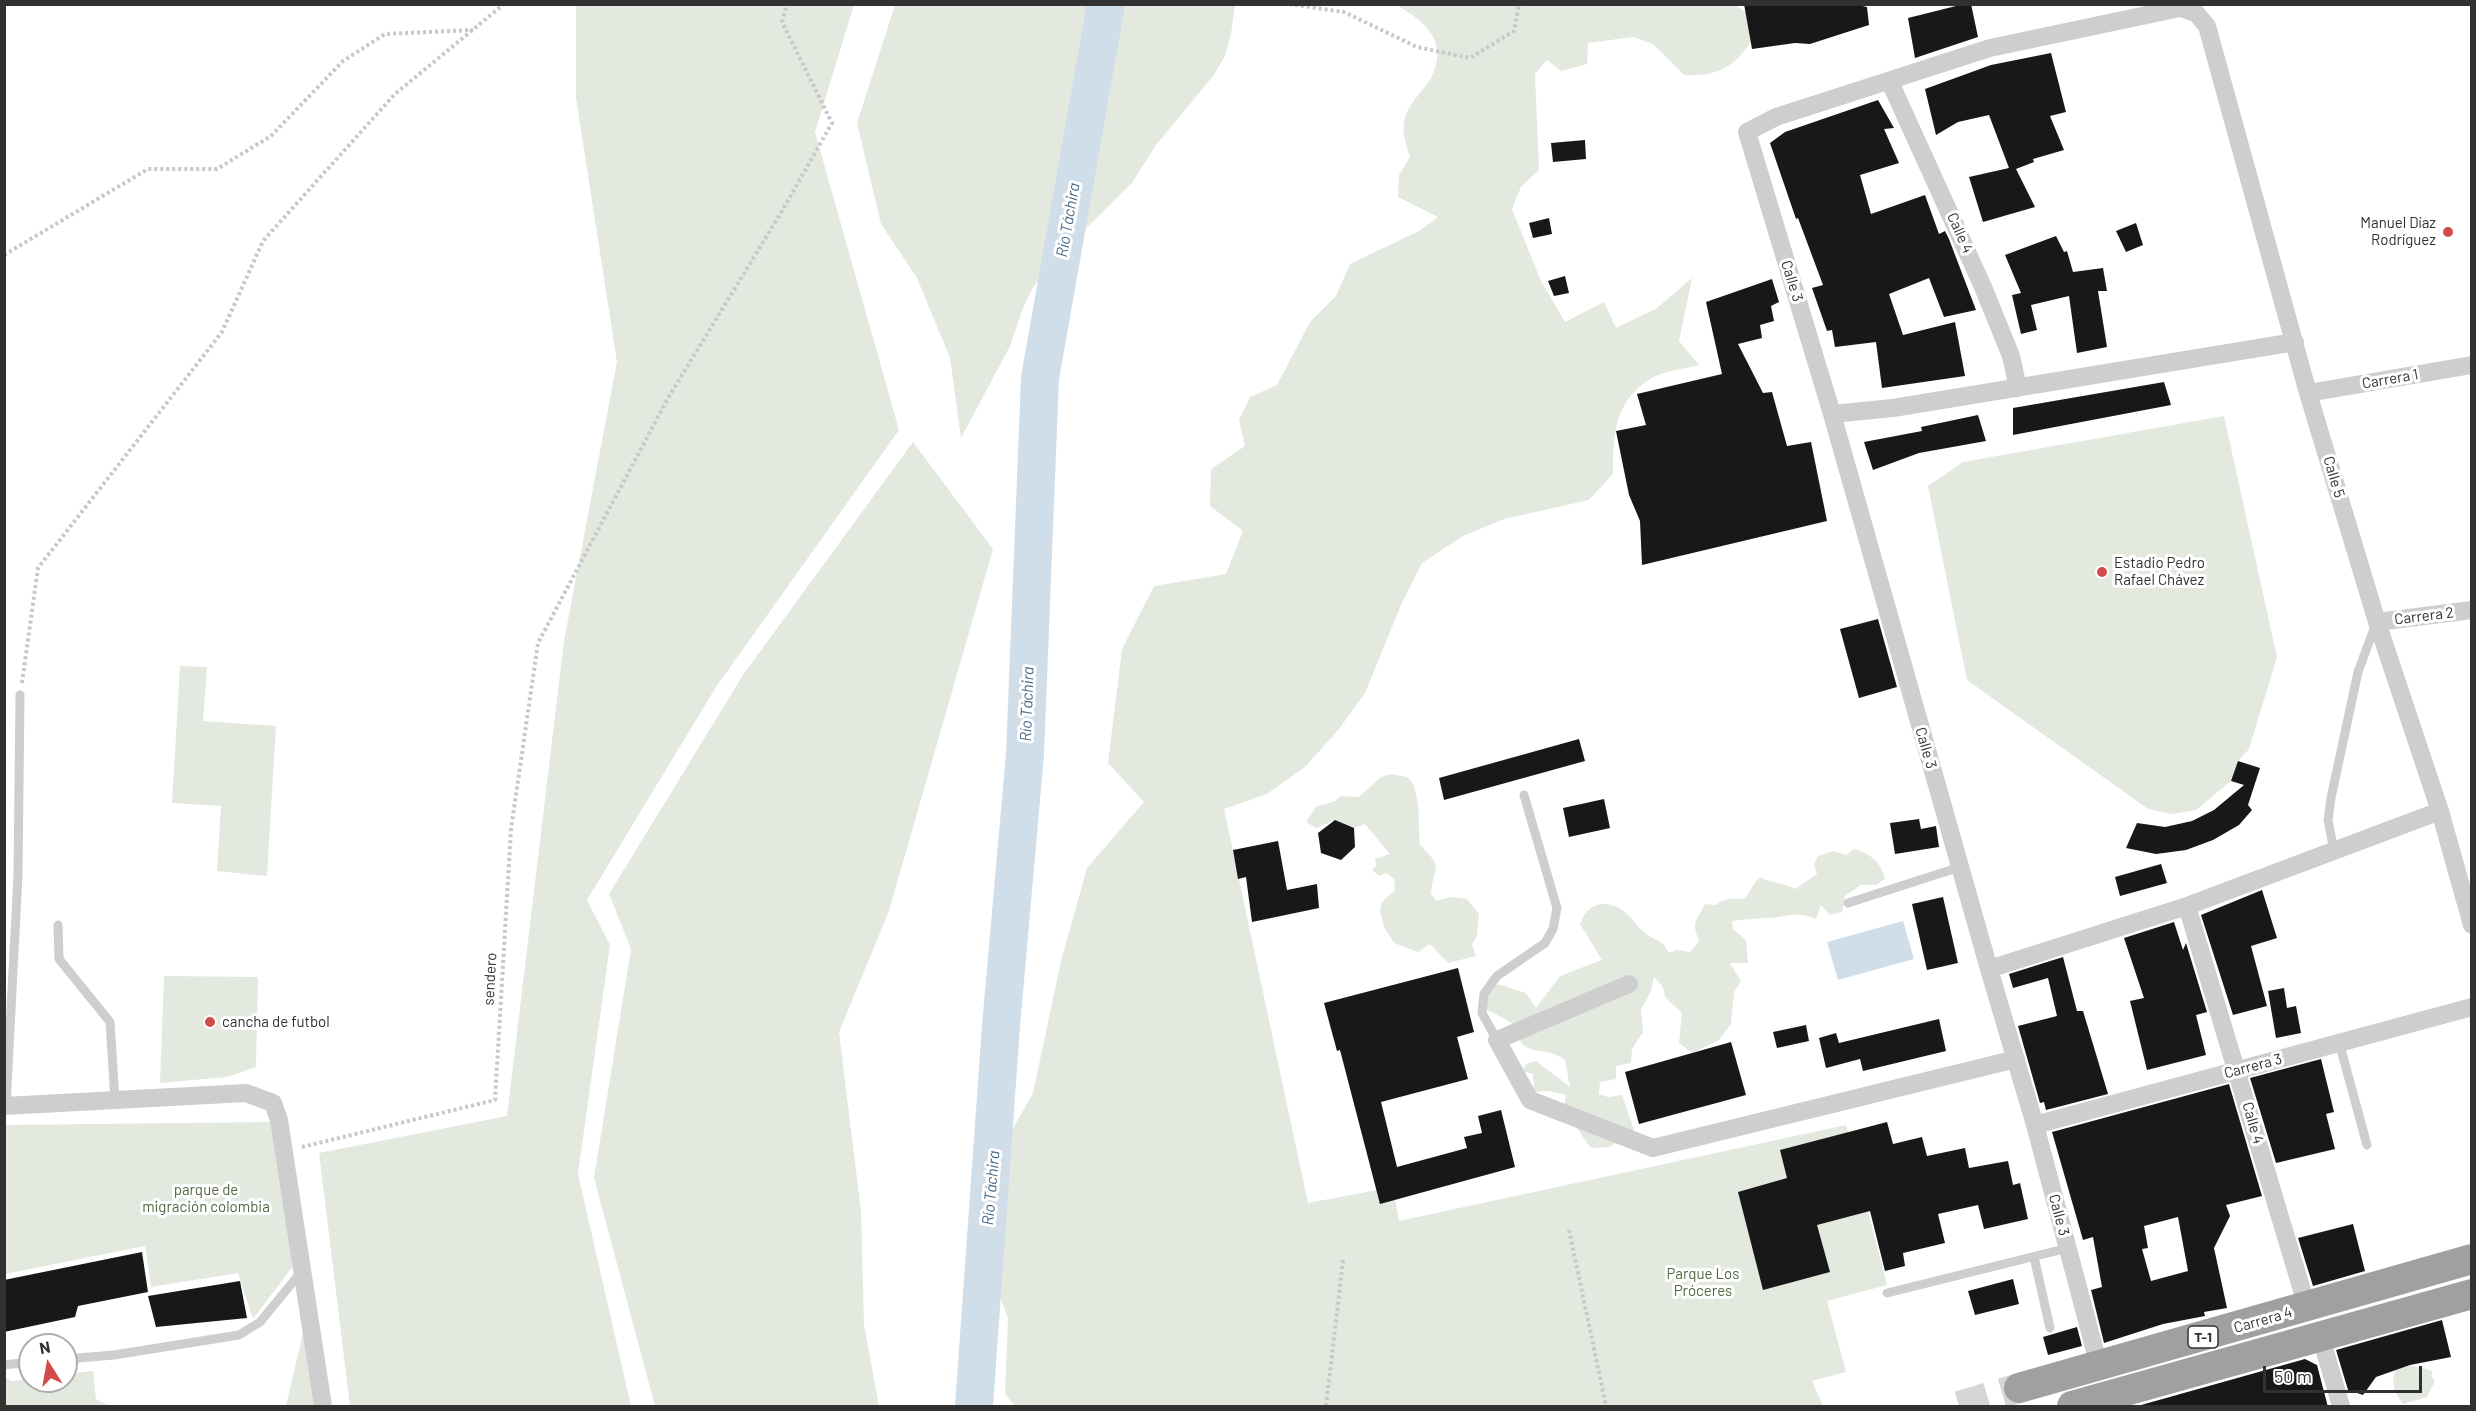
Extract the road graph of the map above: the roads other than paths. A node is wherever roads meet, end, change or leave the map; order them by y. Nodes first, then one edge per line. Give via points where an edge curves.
1 (1890, 82) junction
2 (2295, 342) junction
3 (2472, 365) edge
4 (2018, 388) junction
5 (2308, 393) junction
6 (1832, 414) junction
7 (2472, 610) edge
8 (2377, 622) junction
9 (20, 695) road end
10 (1524, 795) dead end
11 (2440, 811) junction
12 (2334, 850) junction
13 (1960, 867) junction
14 (1848, 903) dead end
15 (2187, 906) junction
16 (58, 925) dead end
17 (2472, 925) edge
18 (1989, 969) junction
19 (1629, 984) dead end
20 (2472, 1006) edge
21 (1497, 1040) junction
22 (2339, 1042) junction
23 (2016, 1059) junction
24 (2238, 1070) junction
25 (115, 1100) junction
26 (5, 1106) edge
27 (2035, 1125) junction
28 (2367, 1145) dead end
29 (2068, 1248) junction
30 (2034, 1257) junction
31 (2472, 1259) edge
32 (302, 1271) junction
33 (1887, 1293) dead end
34 (2472, 1294) edge
35 (2307, 1307) junction
36 (2050, 1328) dead end
37 (2321, 1338) junction
38 (78, 1358) edge
39 (2099, 1366) junction
40 (2019, 1388) tunnel mouth
41 (322, 1407) edge
42 (2072, 1407) edge
43 (2341, 1407) edge

1 - 2 street, Calle 5 via 1990,48 2180,8 2196,13 2207,26
1 - 4 street, Calle 4 via 1983,286 2011,356
1 - 6 street, Calle 3 via 1776,117 1747,132
2 - 4 street
2 - 5 street, Calle 5
3 - 5 street, Carrera 1
4 - 6 street
5 - 8 street, Calle 5
6 - 13 street, Calle 3
7 - 8 street, Carrera 2
8 - 11 street, Calle 5
8 - 12 lane via 2358,672 2331,798 2328,820
9 - 26 lane via 18,875
10 - 21 lane via 1557,908 1553,929 1545,943 1497,976 1484,994 1482,1013
11 - 12 street
11 - 17 street, Calle 5
12 - 15 street
13 - 14 lane
13 - 18 street, Calle 3
15 - 18 street
15 - 24 street, Calle 4
16 - 25 lane via 59,959 110,1022
18 - 23 street, Calle 3
19 - 21 street
20 - 22 street, Carrera 3
21 - 23 street via 1530,1100 1653,1148
22 - 24 street, Carrera 3
22 - 28 lane
23 - 27 street, Calle 3
24 - 27 street, Carrera 3
24 - 35 street, Calle 4
25 - 26 street
25 - 32 street via 246,1093 273,1102
27 - 29 street, Calle 3
29 - 30 lane
29 - 39 street, Calle 3
30 - 33 lane
30 - 36 lane
31 - 35 highway, Carrera 4 / T-1
32 - 38 lane via 260,1322 239,1335
32 - 41 street
34 - 37 highway, T-1
35 - 39 highway, Carrera 4 / T-1
37 - 42 highway, T-1
37 - 43 street
39 - 40 highway, Carrera 4 / T-1

